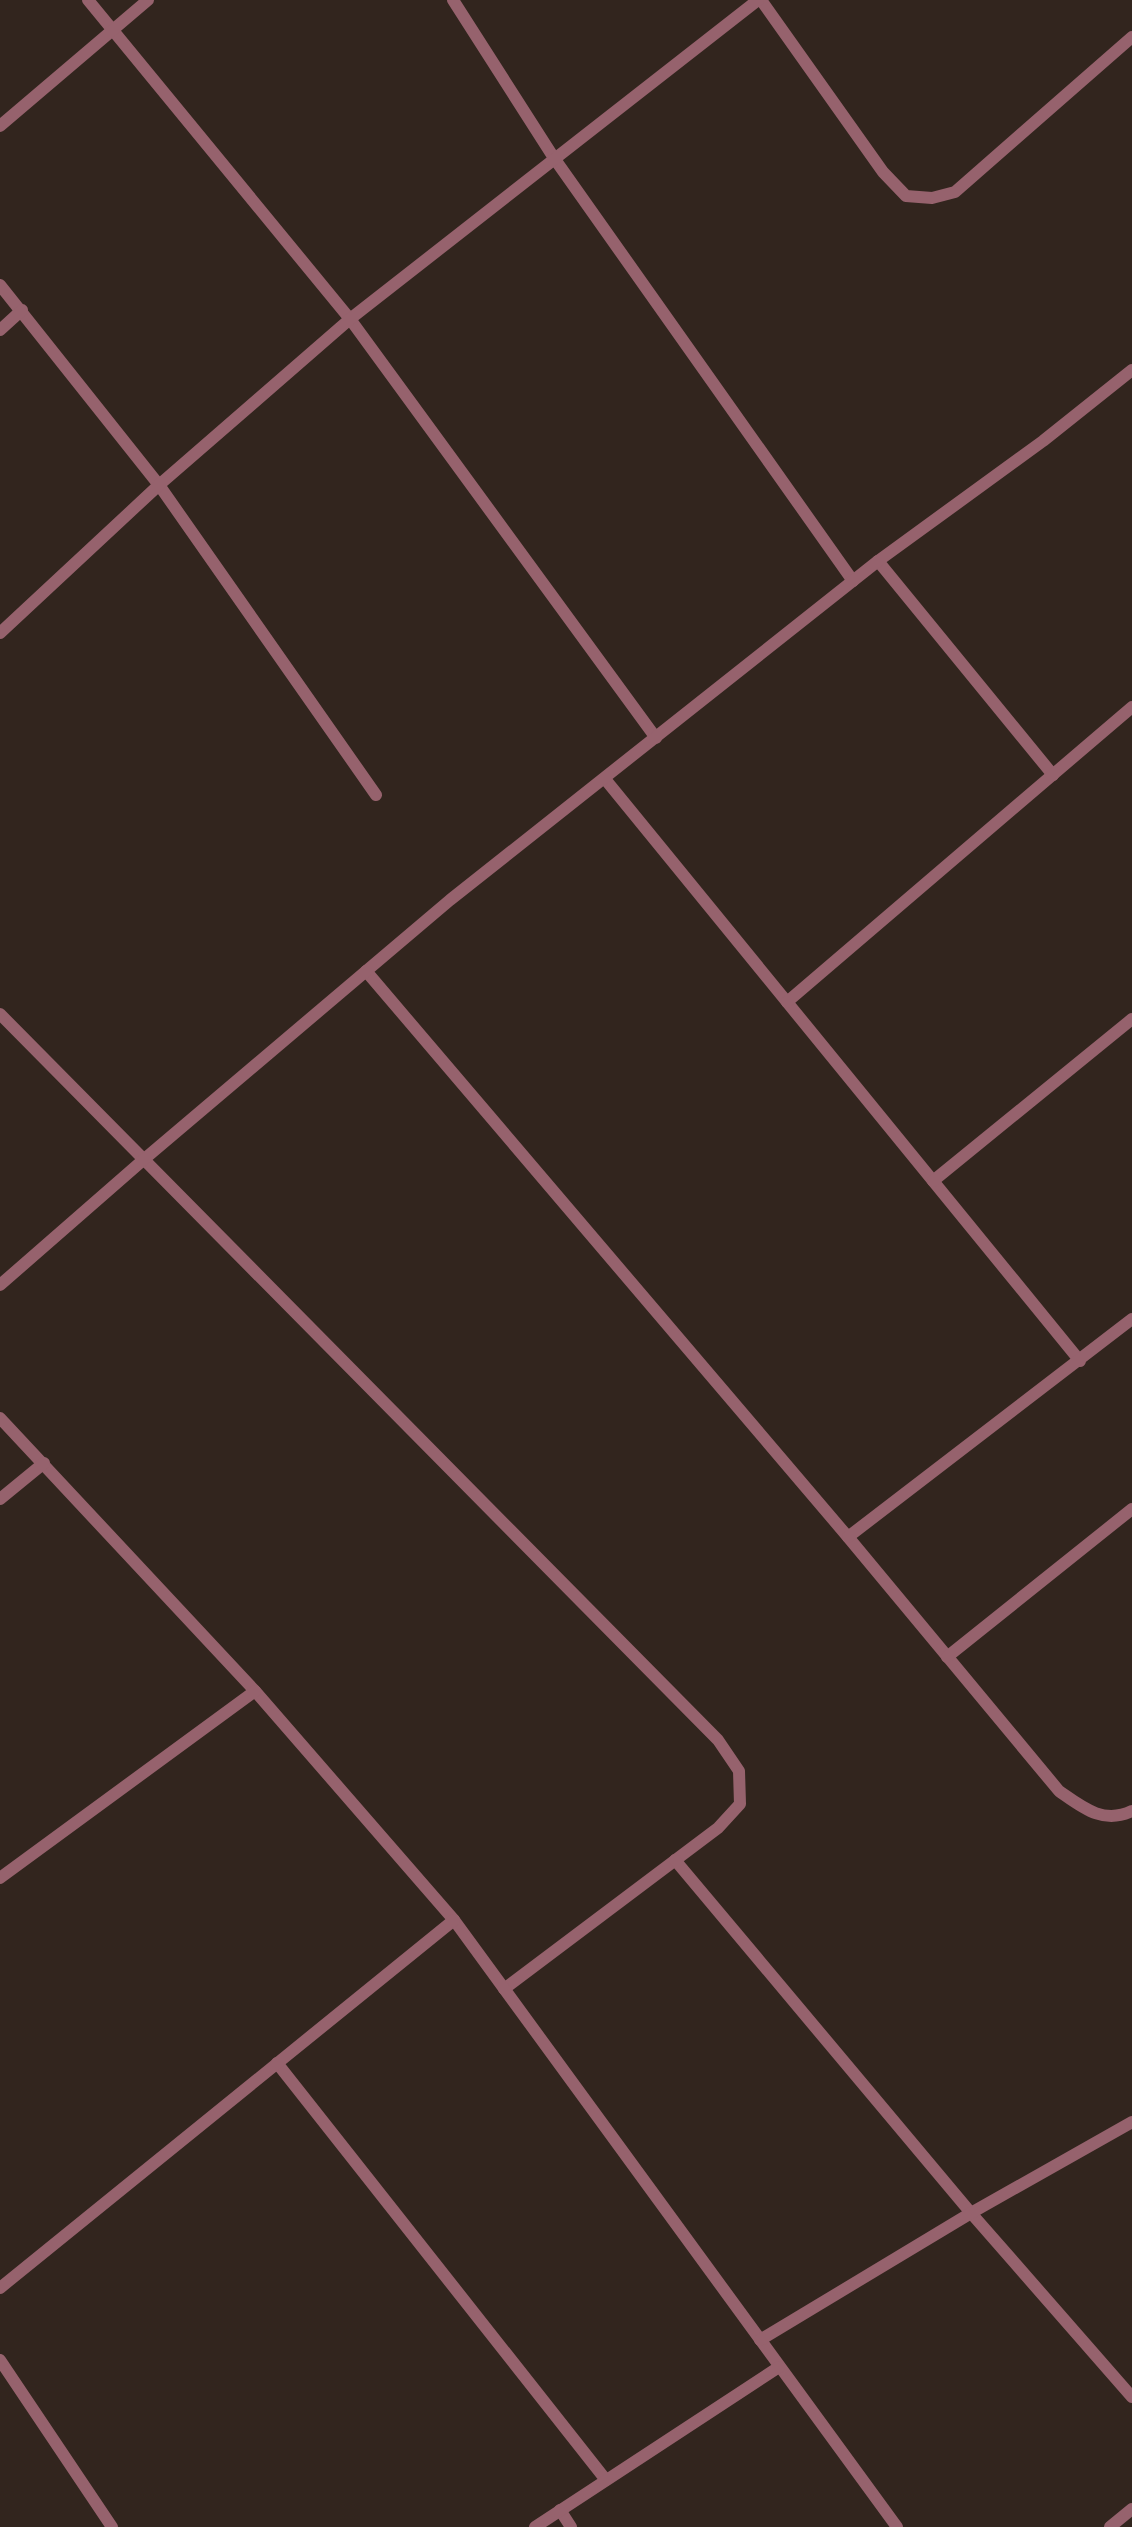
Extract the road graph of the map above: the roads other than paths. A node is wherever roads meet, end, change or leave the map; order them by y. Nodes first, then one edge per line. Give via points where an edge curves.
1 (88, 0) edge
2 (147, 0) edge
3 (453, 0) edge
4 (759, 0) edge
5 (114, 30) junction
6 (1132, 37) edge
7 (0, 126) edge
8 (554, 158) junction
9 (0, 285) edge
10 (22, 309) junction
11 (350, 319) junction
12 (0, 330) edge
13 (1132, 370) edge
14 (159, 485) junction
15 (878, 561) junction
16 (853, 581) junction
17 (0, 633) edge
18 (1132, 707) edge
19 (656, 738) junction
20 (1053, 775) junction
21 (605, 779) junction
22 (376, 795) dead end
23 (366, 970) junction
24 (787, 1002) junction
25 (0, 1014) edge
26 (1132, 1019) edge
27 (142, 1161) junction
28 (933, 1181) junction
29 (0, 1285) edge
30 (1132, 1319) edge
31 (1080, 1361) junction
32 (0, 1418) edge
33 (44, 1463) junction
34 (0, 1499) edge
35 (1132, 1509) edge
36 (848, 1537) junction
37 (947, 1657) junction
38 (255, 1691) junction
39 (1132, 1811) edge
40 (675, 1860) junction
41 (0, 1878) edge
42 (454, 1920) junction
43 (504, 1989) junction
44 (277, 2063) junction
45 (1132, 2122) edge
46 (971, 2213) junction
47 (0, 2288) edge
48 (760, 2340) junction
49 (0, 2360) edge
50 (779, 2367) junction
51 (1132, 2397) edge
52 (606, 2480) junction
53 (1132, 2509) edge
54 (560, 2510) junction
55 (112, 2527) edge
56 (535, 2527) edge
57 (571, 2527) edge
58 (897, 2527) edge
59 (1110, 2527) edge

1 - 5 street
2 - 5 street
3 - 8 street
4 - 6 street via 883,172 906,196 932,198 955,192
4 - 8 street
5 - 7 street
5 - 11 street
8 - 11 street
8 - 16 street
9 - 10 street
10 - 12 street
10 - 14 street
11 - 14 street
11 - 19 street
13 - 15 street
14 - 17 street
14 - 22 street
15 - 16 street
15 - 20 street
16 - 19 street
18 - 20 street
19 - 21 street
20 - 24 street
21 - 23 street
21 - 24 street
23 - 27 street
23 - 36 street
24 - 28 street
25 - 27 street
26 - 28 street
27 - 29 street
27 - 40 street via 718,1740 739,1771 740,1804 718,1828
28 - 31 street
30 - 31 street
31 - 36 street
32 - 33 street
33 - 34 street
33 - 38 street
35 - 37 street
36 - 37 street
37 - 39 street via 1059,1791 1090,1812 1119,1818
38 - 41 street
38 - 42 street
40 - 43 street
40 - 46 street
42 - 43 street
42 - 44 street
43 - 48 street
44 - 47 street
44 - 52 street
45 - 46 street
46 - 48 street
46 - 51 street
48 - 50 street
49 - 55 street
50 - 52 street
50 - 58 street
52 - 54 street
53 - 59 street
54 - 56 street
54 - 57 street

